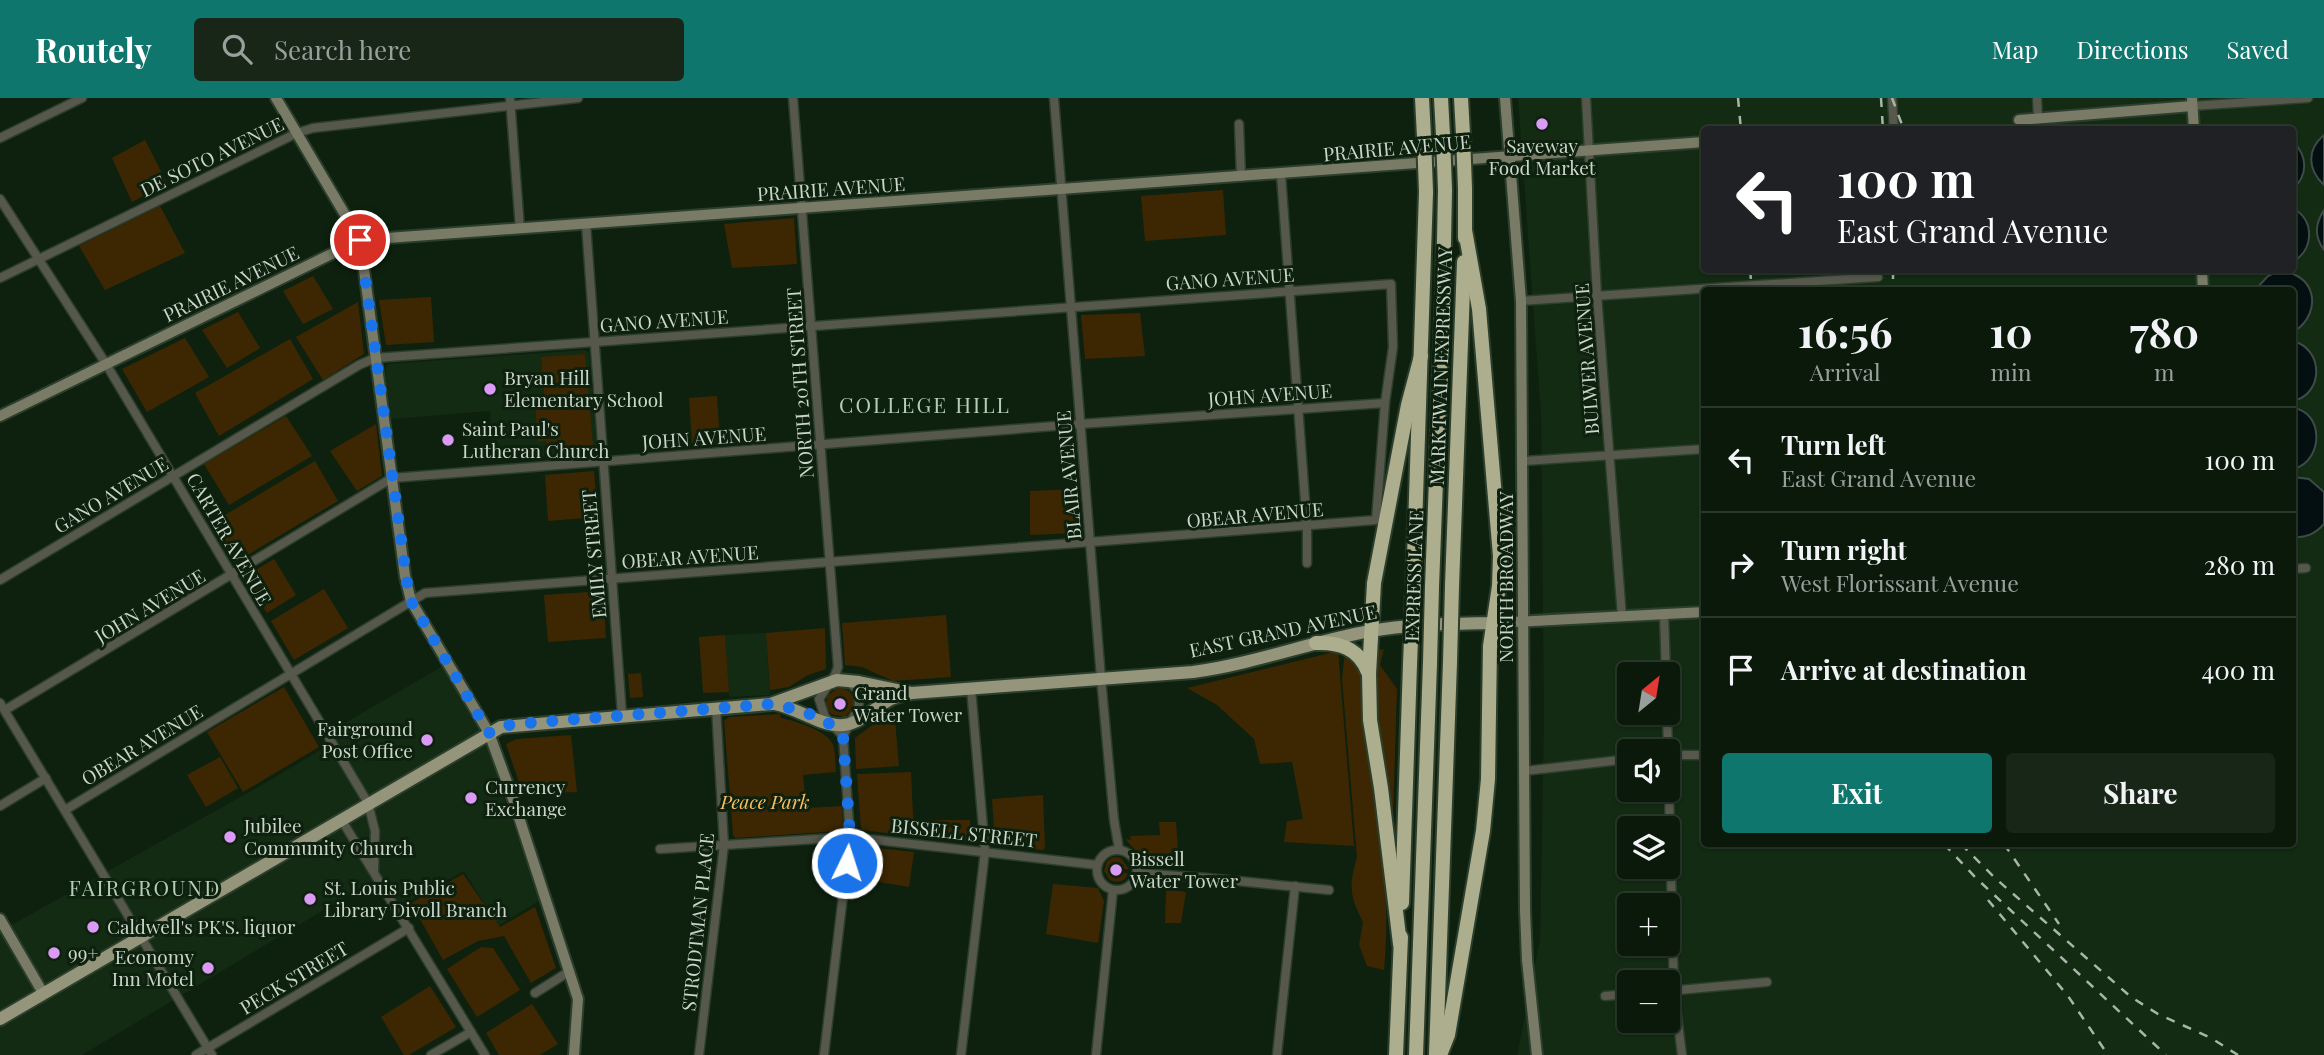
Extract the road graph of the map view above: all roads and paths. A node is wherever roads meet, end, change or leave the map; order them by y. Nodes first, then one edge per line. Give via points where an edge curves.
1 (82, 98) edge
2 (276, 98) edge
3 (578, 98) edge
4 (793, 98) edge
5 (1055, 98) edge
6 (1422, 98) edge
7 (1441, 98) edge
8 (1461, 98) edge
9 (1505, 98) edge
10 (1586, 98) edge
11 (1892, 98) edge
12 (2037, 98) edge
13 (2308, 98) edge
14 (510, 102) edge
15 (2192, 102) edge
16 (2038, 118) junction
17 (2019, 120) dead end
18 (1239, 124) dead end
19 (1894, 126) edge
20 (2194, 126) edge
21 (297, 133) junction
22 (0, 138) edge
23 (1701, 142) edge
24 (1591, 152) junction
25 (1511, 156) junction
26 (1281, 175) junction
27 (1241, 177) junction
28 (1062, 189) junction
29 (0, 199) edge
30 (803, 208) junction
31 (586, 224) junction
32 (520, 229) junction
33 (1465, 230) junction
34 (360, 240) junction
35 (38, 259) junction
36 (1878, 277) dead end
37 (0, 278) edge
38 (1722, 287) edge
39 (1701, 288) edge
40 (1289, 290) junction
41 (1597, 295) junction
42 (1521, 301) junction
43 (1071, 306) junction
44 (812, 327) junction
45 (595, 342) junction
46 (1422, 356) junction
47 (375, 358) junction
48 (106, 364) junction
49 (1385, 403) junction
50 (1297, 409) junction
51 (0, 416) edge
52 (1080, 424) junction
53 (821, 444) junction
54 (1701, 449) edge
55 (1610, 455) junction
56 (603, 461) junction
57 (1523, 461) junction
58 (174, 476) junction
59 (392, 478) junction
60 (1307, 527) junction
61 (1090, 544) junction
62 (830, 563) junction
63 (1307, 563) dead end
64 (2306, 568) dead end
65 (2296, 569) edge
66 (232, 576) junction
67 (612, 578) junction
68 (0, 580) edge
69 (411, 601) junction
70 (1701, 612) edge
71 (1664, 615) junction
72 (1622, 617) junction
73 (1493, 622) junction
74 (1525, 622) junction
75 (1371, 631) junction
76 (1316, 643) junction
77 (1666, 662) edge
78 (838, 667) junction
79 (290, 674) junction
80 (1369, 674) junction
81 (1101, 678) junction
82 (848, 680) junction
83 (830, 682) junction
84 (971, 688) junction
85 (912, 693) junction
86 (771, 704) junction
87 (2, 706) edge
88 (716, 707) junction
89 (622, 715) junction
90 (832, 725) junction
91 (846, 730) junction
92 (489, 733) junction
93 (1680, 755) edge
94 (1701, 755) edge
95 (1617, 760) edge
96 (1524, 771) junction
97 (46, 778) junction
98 (1669, 802) edge
99 (368, 803) junction
100 (0, 806) edge
101 (65, 810) junction
102 (341, 819) junction
103 (850, 836) junction
104 (724, 845) junction
105 (660, 849) dead end
106 (1119, 849) junction
107 (985, 851) junction
108 (1097, 865) junction
109 (374, 871) junction
110 (1137, 873) junction
111 (1296, 886) junction
112 (1113, 890) junction
113 (1329, 890) dead end
114 (0, 919) edge
115 (409, 928) junction
116 (141, 936) junction
117 (1400, 944) junction
118 (1671, 970) edge
119 (570, 971) junction
120 (1767, 982) dead end
121 (1680, 990) edge
122 (43, 993) junction
123 (534, 993) dead end
124 (1617, 995) edge
125 (1605, 996) dead end
126 (0, 1019) edge
127 (471, 1032) junction
128 (1678, 1033) edge
129 (210, 1051) edge
130 (196, 1055) edge
131 (431, 1055) edge
132 (485, 1055) edge
133 (574, 1055) edge
134 (699, 1055) edge
135 (824, 1055) edge
136 (961, 1055) edge
137 (1096, 1055) edge
138 (1277, 1055) edge
139 (1396, 1055) edge
140 (1416, 1055) edge
141 (1438, 1055) edge
142 (1537, 1055) edge
143 (1682, 1055) edge

1 - 22 street
2 - 21 main road
3 - 14 street, DE SOTO AVENUE
4 - 30 street, NORTH 20TH STREET
5 - 28 street, BLAIR AVENUE
6 - 46 highway, MARK TWAIN EXPRESSWAY, bridge via 1426,192
7 - 140 highway, EXPRESS LANE, bridge via 1444,293
8 - 33 highway, MARK TWAIN EXPRESSWAY, bridge
9 - 25 main road, NORTH BROADWAY
10 - 24 street, BULWER AVENUE
11 - 19 street
12 - 16 street
13 - 15 street
14 - 21 street, DE SOTO AVENUE
14 - 32 street
15 - 16 main road
15 - 20 main road
16 - 17 main road
18 - 27 street
21 - 34 main road
21 - 35 street, DE SOTO AVENUE
23 - 24 main road, PRAIRIE AVENUE
24 - 25 main road, PRAIRIE AVENUE
24 - 41 street, BULWER AVENUE
25 - 26 main road, PRAIRIE AVENUE
25 - 42 main road, NORTH BROADWAY
26 - 27 main road, PRAIRIE AVENUE
26 - 40 street
27 - 28 main road, PRAIRIE AVENUE
28 - 30 main road, PRAIRIE AVENUE
28 - 43 street, BLAIR AVENUE
29 - 35 street, CARTER AVENUE
30 - 31 main road, PRAIRIE AVENUE
30 - 44 street, NORTH 20TH STREET
31 - 32 main road, PRAIRIE AVENUE
31 - 45 street, EMILY STREET
32 - 34 main road, PRAIRIE AVENUE
33 - 73 highway via 1479,309 1499,537
33 - 141 highway, MARK TWAIN EXPRESSWAY, bridge
34 - 47 main road
34 - 48 main road, PRAIRIE AVENUE
35 - 37 street, DE SOTO AVENUE
35 - 48 street, CARTER AVENUE
36 - 38 street
39 - 41 street
40 - 43 street, GANO AVENUE
40 - 49 street, GANO AVENUE via 1391,284 1393,347
40 - 50 street
41 - 42 street
41 - 55 street, BULWER AVENUE
42 - 57 main road, NORTH BROADWAY
43 - 44 street, GANO AVENUE
43 - 52 street, BLAIR AVENUE
44 - 45 street, GANO AVENUE
44 - 53 street, NORTH 20TH STREET
45 - 47 street, GANO AVENUE
45 - 56 street, EMILY STREET
46 - 75 highway via 1378,562
46 - 117 highway, MARK TWAIN EXPRESSWAY, bridge
47 - 58 street, GANO AVENUE
47 - 59 main road
48 - 51 main road, PRAIRIE AVENUE
48 - 58 street, CARTER AVENUE
49 - 50 street, JOHN AVENUE
49 - 60 street, OBEAR AVENUE via 1376,520
50 - 52 street, JOHN AVENUE
50 - 60 street
52 - 53 street, JOHN AVENUE
52 - 61 street, BLAIR AVENUE
53 - 56 street, JOHN AVENUE
53 - 62 street, NORTH 20TH STREET
54 - 55 street
55 - 57 street
55 - 72 street, BULWER AVENUE
56 - 59 street, JOHN AVENUE
56 - 67 street, EMILY STREET
57 - 74 main road, NORTH BROADWAY
58 - 66 street, CARTER AVENUE
58 - 68 street, GANO AVENUE
59 - 66 street, JOHN AVENUE
59 - 69 main road
60 - 61 street, OBEAR AVENUE
60 - 63 street
61 - 62 street, OBEAR AVENUE
61 - 81 street, BLAIR AVENUE
62 - 67 street, OBEAR AVENUE
62 - 78 street, NORTH 20TH STREET
64 - 65 street
66 - 79 street, CARTER AVENUE
66 - 87 street, JOHN AVENUE
67 - 69 street, OBEAR AVENUE via 425,593
67 - 89 street, EMILY STREET
69 - 79 street, OBEAR AVENUE
69 - 92 main road
70 - 71 main road, EAST GRAND AVENUE
71 - 72 main road, EAST GRAND AVENUE
71 - 77 street
72 - 74 main road, EAST GRAND AVENUE
73 - 74 main road, EAST GRAND AVENUE
73 - 75 main road, EAST GRAND AVENUE
73 - 141 highway via 1483,831 1448,1035
74 - 96 main road, NORTH BROADWAY
75 - 76 main road, EAST GRAND AVENUE
75 - 80 highway
76 - 80 highway via 1351,649
76 - 81 main road, EAST GRAND AVENUE via 1211,669
78 - 82 street
78 - 83 street
79 - 99 street, CARTER AVENUE
79 - 101 street, OBEAR AVENUE
80 - 117 highway via 1370,720
81 - 84 main road, EAST GRAND AVENUE
81 - 106 street, BLAIR AVENUE
82 - 83 main road, EAST GRAND AVENUE
82 - 85 main road, EAST GRAND AVENUE
82 - 91 street via 859,702
83 - 86 main road, EAST GRAND AVENUE
83 - 90 street via 819,699
84 - 85 main road, EAST GRAND AVENUE
84 - 107 street
85 - 91 main road, EAST GRAND AVENUE via 890,700
86 - 88 main road, EAST GRAND AVENUE
86 - 90 main road, EAST GRAND AVENUE via 788,706
87 - 97 street
88 - 89 main road, EAST GRAND AVENUE
88 - 104 street, STRODTMAN PLACE
89 - 92 main road, EAST GRAND AVENUE via 514,724
90 - 91 main road, EAST GRAND AVENUE
91 - 103 street
92 - 99 main road, EAST GRAND AVENUE
92 - 119 main road
93 - 94 street
95 - 96 street
96 - 142 main road, NORTH BROADWAY via 1527,947
97 - 100 street
97 - 101 street
98 - 118 street
99 - 102 main road, EAST GRAND AVENUE
99 - 109 street, CARTER AVENUE via 374,831
101 - 116 street
102 - 109 street
102 - 116 main road, EAST GRAND AVENUE
103 - 104 street, BISSELL STREET
103 - 107 street, BISSELL STREET
103 - 135 street
104 - 105 street, BISSELL STREET
104 - 134 street, STRODTMAN PLACE
106 - 108 street via 1105,854
106 - 110 street, BLAIR AVENUE via 1134,859
107 - 108 street, BISSELL STREET
107 - 136 street
108 - 112 street via 1099,881
109 - 115 street
110 - 111 street
110 - 112 street via 1129,887
111 - 113 street
111 - 138 street
112 - 137 street
114 - 122 main road
115 - 127 street
115 - 129 street, PECK STREET
116 - 122 main road, EAST GRAND AVENUE
116 - 129 street
117 - 139 highway, MARK TWAIN EXPRESSWAY
119 - 123 street
119 - 133 main road via 578,999
120 - 121 street
122 - 126 main road, EAST GRAND AVENUE
124 - 125 street
127 - 131 street
127 - 132 street
128 - 143 street
129 - 130 street, PECK STREET

